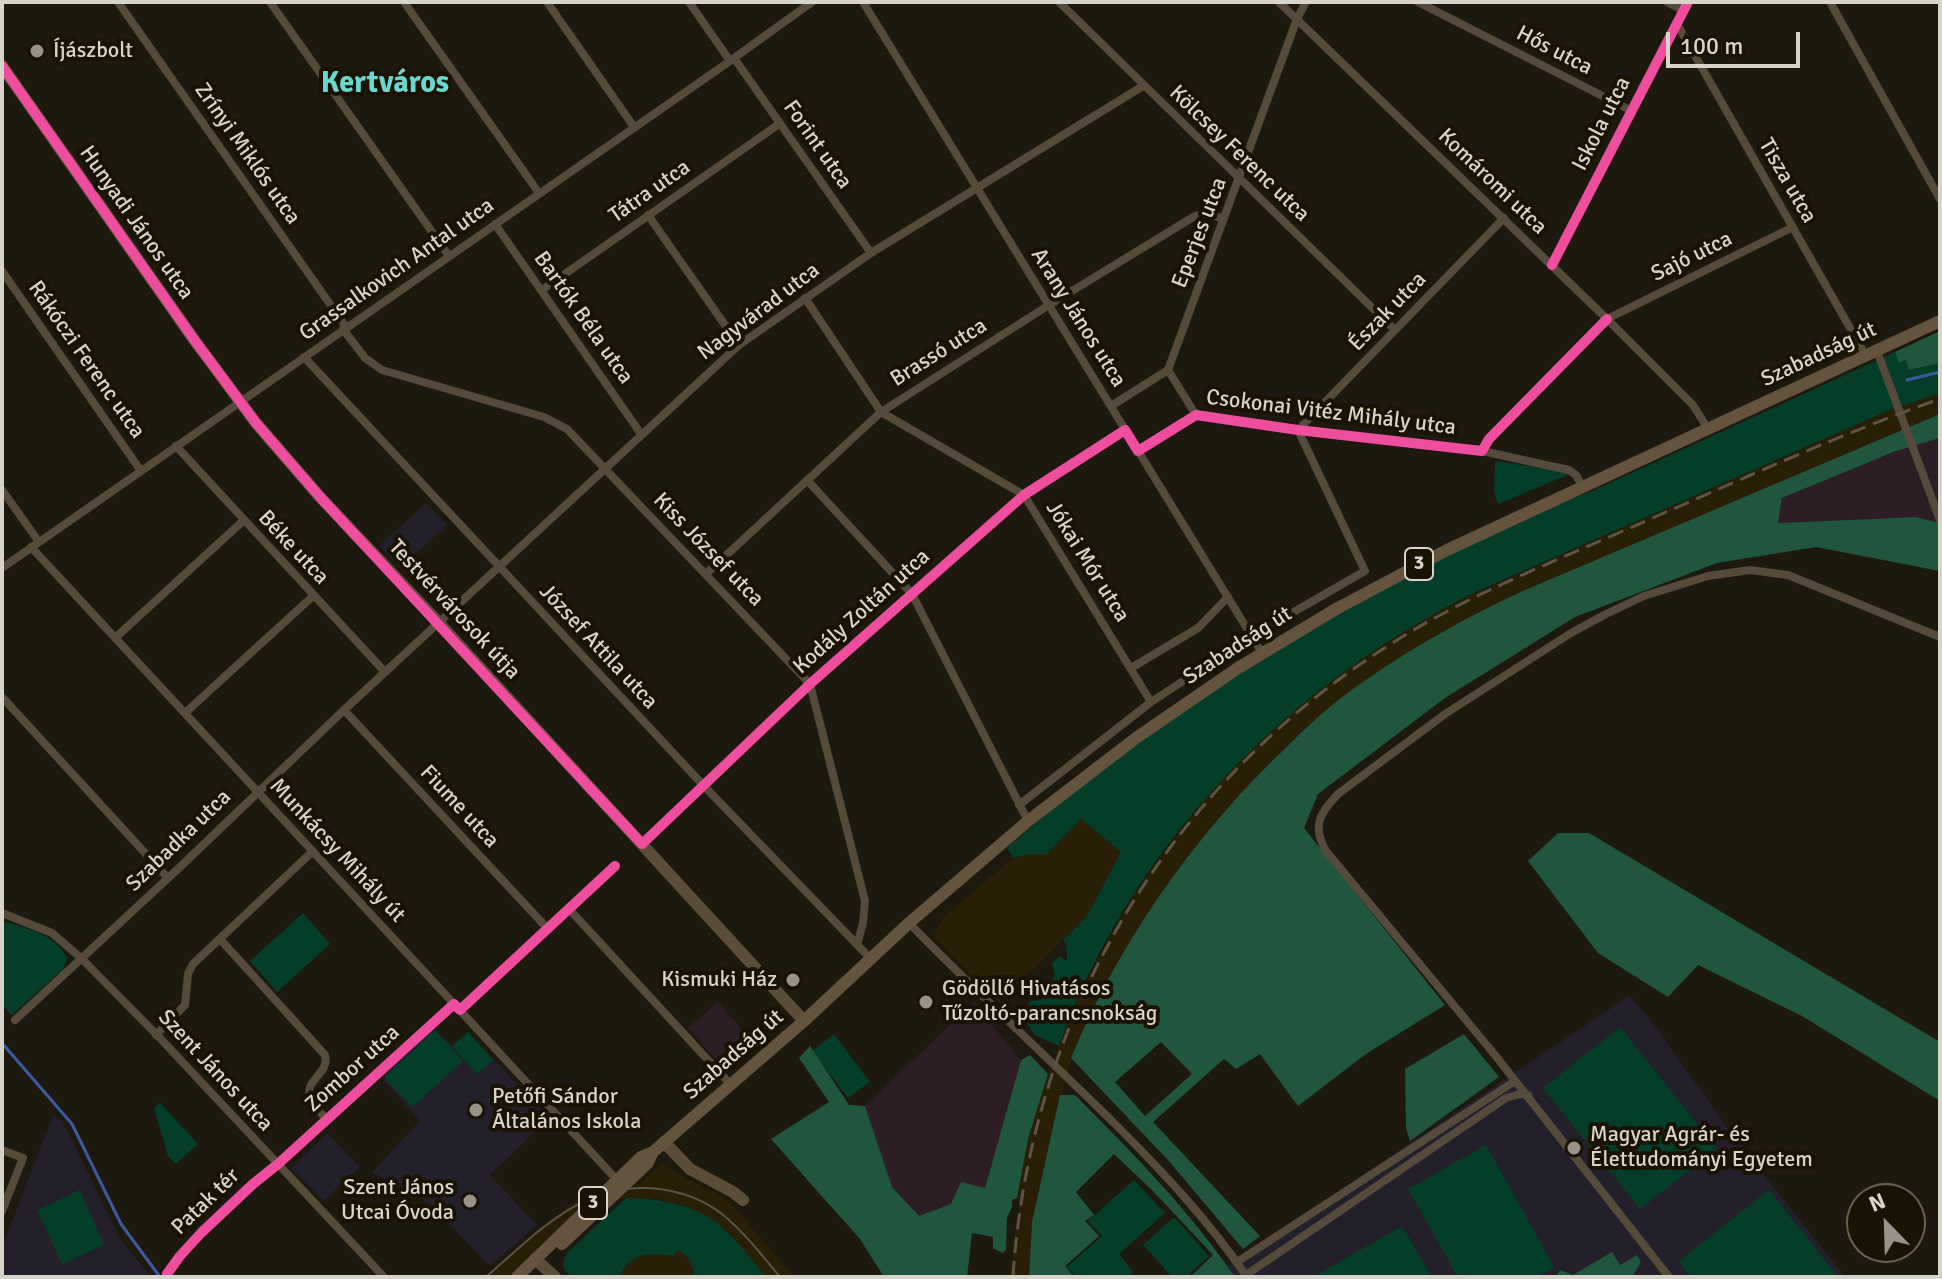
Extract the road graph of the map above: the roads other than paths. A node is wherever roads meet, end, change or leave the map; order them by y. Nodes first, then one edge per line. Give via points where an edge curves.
1 (118, 2) edge
2 (270, 2) edge
3 (404, 2) edge
4 (547, 2) edge
5 (689, 2) edge
6 (812, 2) edge
7 (863, 2) edge
8 (1059, 2) edge
9 (1279, 2) edge
10 (1306, 2) edge
11 (1418, 2) edge
12 (1667, 2) edge
13 (1830, 2) edge
14 (1686, 6) edge
15 (1297, 19) junction
16 (1677, 24) junction
17 (732, 60) junction
18 (2, 66) edge
19 (1143, 86) junction
20 (1632, 111) junction
21 (779, 124) junction
22 (634, 127) junction
23 (1239, 179) junction
24 (976, 187) junction
25 (539, 193) junction
26 (1940, 199) edge
27 (648, 215) junction
28 (1504, 218) junction
29 (1223, 219) junction
30 (495, 224) junction
31 (1793, 227) junction
32 (871, 253) junction
33 (449, 256) junction
34 (1552, 265) junction
35 (2, 271) edge
36 (542, 290) junction
37 (805, 298) junction
38 (1049, 305) junction
39 (1607, 319) junction
40 (1940, 321) edge
41 (344, 328) junction
42 (1395, 330) junction
43 (739, 345) junction
44 (1871, 353) junction
45 (304, 357) junction
46 (1168, 370) junction
47 (239, 401) junction
48 (1111, 406) junction
49 (881, 412) junction
50 (1196, 415) junction
51 (1708, 429) junction
52 (1125, 430) junction
53 (1298, 430) junction
54 (641, 434) junction
55 (176, 446) junction
56 (1138, 451) junction
57 (1482, 451) junction
58 (605, 468) junction
59 (141, 471) junction
60 (807, 480) junction
61 (1582, 486) junction
62 (2, 490) edge
63 (1024, 495) junction
64 (1940, 520) edge
65 (243, 521) junction
66 (35, 544) junction
67 (499, 567) junction
68 (2, 568) edge
69 (706, 574) junction
70 (912, 594) junction
71 (313, 596) junction
72 (1228, 597) junction
73 (439, 623) junction
74 (1252, 636) junction
75 (1940, 637) edge
76 (115, 638) junction
77 (1262, 653) junction
78 (1131, 668) junction
79 (385, 672) junction
80 (810, 684) junction
81 (2, 697) edge
82 (1151, 702) junction
83 (344, 710) junction
84 (185, 713) junction
85 (703, 785) junction
86 (257, 791) junction
87 (1019, 805) junction
88 (1028, 821) junction
89 (642, 844) junction
90 (313, 851) junction
91 (615, 866) dead end
92 (168, 878) junction
93 (569, 909) junction
94 (2, 913) edge
95 (909, 923) junction
96 (547, 928) junction
97 (220, 939) junction
98 (857, 945) junction
99 (870, 958) junction
100 (82, 959) junction
101 (457, 1007) junction
102 (15, 1020) dead end
103 (804, 1021) junction
104 (156, 1035) junction
105 (1515, 1081) junction
106 (730, 1084) junction
107 (1528, 1095) junction
108 (327, 1120) junction
109 (664, 1142) junction
110 (2, 1150) edge
111 (653, 1152) junction
112 (1405, 1153) junction
113 (1411, 1161) junction
114 (278, 1164) junction
115 (617, 1180) junction
116 (743, 1200) dead end
117 (2, 1211) edge
118 (1273, 1239) junction
119 (1281, 1249) junction
120 (537, 1261) junction
121 (1237, 1262) junction
122 (1247, 1276) edge
123 (384, 1277) edge
124 (520, 1277) edge
125 (555, 1277) edge
126 (1669, 1277) edge

1 - 41 street, Zrínyi Miklós utca
2 - 33 street
3 - 25 street
4 - 22 street
5 - 17 street, Forint utca
6 - 17 street, Grassalkovich Antal utca
7 - 24 street, Arany János utca
8 - 19 street, Kölcsey Ferenc utca
9 - 15 street, Komáromi utca
10 - 15 street, Eperjes utca
11 - 20 street, Hős utca
12 - 14 street
13 - 26 street
14 - 16 street, Iskola utca
15 - 23 street, Eperjes utca
15 - 28 street, Komáromi utca
16 - 20 street, Iskola utca
16 - 31 street, Tisza utca
17 - 21 street, Forint utca
17 - 22 street, Grassalkovich Antal utca
18 - 47 street, Hunyadi János utca
19 - 23 street, Kölcsey Ferenc utca
19 - 24 street, Nagyvárad utca
20 - 34 street, Iskola utca
21 - 27 street, Tátra utca
21 - 32 street, Forint utca
22 - 25 street, Grassalkovich Antal utca
23 - 29 street, Eperjes utca
23 - 42 street, Kölcsey Ferenc utca
24 - 32 street, Nagyvárad utca
24 - 38 street, Arany János utca
25 - 30 street, Grassalkovich Antal utca
27 - 36 street, Tátra utca
27 - 43 street
28 - 34 street, Komáromi utca
28 - 42 street, Észak utca
29 - 38 street, Brassó utca via 1208,213 1195,216
29 - 46 street, Eperjes utca
30 - 33 street, Grassalkovich Antal utca
30 - 36 street, Bartók Béla utca
31 - 39 street, Sajó utca
31 - 44 street, Tisza utca
32 - 37 street, Nagyvárad utca
33 - 41 street, Grassalkovich Antal utca
34 - 39 street, Komáromi utca
35 - 59 street, Rákóczi Ferenc utca
36 - 54 street, Bartók Béla utca
37 - 43 street, Nagyvárad utca
37 - 49 street, Jókai Mór utca
38 - 48 street, Arany János utca
38 - 49 street, Brassó utca
39 - 51 street, Komáromi utca via 1693,405
39 - 57 street, Sajó utca
40 - 44 main road, Szabadság út / 3
41 - 45 street, Grassalkovich Antal utca
41 - 58 street, Kiss József utca via 365,358 382,370 560,423
42 - 53 street, Észak utca
43 - 54 street, Nagyvárad utca
44 - 51 main road, Szabadság út / 3
44 - 64 street, Tisza utca via 1893,391
45 - 47 street, Grassalkovich Antal utca
45 - 67 street, József Attila utca
46 - 48 street
46 - 50 street, Csokonai Vitéz Mihály utca
47 - 55 street, Grassalkovich Antal utca
47 - 73 street, Testvérvárosok útja via 320,497
48 - 52 street, Arany János utca
49 - 60 street, Brassó utca
49 - 63 street, Jókai Mór utca
50 - 53 street, Csokonai Vitéz Mihály utca
50 - 56 street, Csokonai Vitéz Mihály utca
51 - 61 main road, Szabadság út / 3
52 - 56 street, Arany János utca
52 - 63 street, Kodály Zoltán utca
53 - 57 street, Csokonai Vitéz Mihály utca
53 - 74 street, Szabadság út via 1365,571
54 - 58 street, Nagyvárad utca
55 - 59 street, Grassalkovich Antal utca
55 - 65 street, Béke utca
56 - 72 street, Arany János utca
57 - 61 street, Csokonai Vitéz Mihály utca via 1569,470
58 - 67 street, Nagyvárad utca
58 - 69 street, Kiss József utca
59 - 66 street, Grassalkovich Antal utca
60 - 69 street, Brassó utca
60 - 70 street
61 - 77 main road, Szabadság út / 3 via 1410,569
62 - 66 street, Munkácsy Mihály út
63 - 70 street, Kodály Zoltán utca
63 - 78 street, Jókai Mór utca
65 - 71 street, Béke utca
65 - 76 street
66 - 68 street, Grassalkovich Antal utca
66 - 76 street, Munkácsy Mihály út
67 - 73 street, Nagyvárad utca
67 - 85 street, József Attila utca
69 - 80 street, Kiss József utca
70 - 80 street, Kodály Zoltán utca
70 - 87 street
71 - 79 street, Béke utca
71 - 84 street
72 - 74 street, Arany János utca
72 - 78 street via 1198,628
73 - 79 street, Szabadka utca
73 - 89 street, Testvérvárosok útja
74 - 77 street, Arany János utca
74 - 82 street, Szabadság út
75 - 105 street via 1788,575 1750,570 1708,576 1644,596 1571,633 1445,714 1338,794 1319,818 1326,851
76 - 84 street, Munkácsy Mihály út
77 - 88 main road, Szabadság út / 3 via 1136,738
78 - 82 street, Jókai Mór utca
79 - 83 street, Szabadka utca
80 - 85 street, Kodály Zoltán utca
80 - 98 street, Kiss József utca via 865,901
81 - 92 street
82 - 87 street, Szabadság út
83 - 86 street, Szabadka utca
83 - 96 street, Fiume utca
84 - 86 street, Munkácsy Mihály út
85 - 89 street, Kodály Zoltán utca
85 - 98 street, József Attila utca
86 - 90 street, Munkácsy Mihály út
86 - 92 street, Szabadka utca
87 - 88 street
88 - 95 main road, Szabadság út / 3
89 - 103 street, Testvérvárosok útja
90 - 97 street
90 - 101 street, Munkácsy Mihály út
91 - 93 street, Zombor utca
92 - 100 street, Szabadka utca
93 - 96 street, Zombor utca
93 - 106 street
94 - 100 street, Szent János utca via 52,933
95 - 99 main road, Szabadság út / 3
95 - 121 street via 1171,1181
96 - 101 street, Zombor utca
97 - 104 street via 190,967 185,1005
97 - 108 street via 325,1055 325,1067 309,1092
98 - 99 street, József Attila utca
99 - 103 main road, Szabadság út / 3
100 - 102 street, Szabadka utca
100 - 104 street, Szent János utca
101 - 108 street, Zombor utca
101 - 115 street, Munkácsy Mihály út
103 - 106 main road, Szabadság út / 3
104 - 114 street, Szent János utca
105 - 107 street
105 - 112 street
106 - 109 main road, Szabadság út / 3
107 - 113 street via 1506,1098
107 - 126 street
108 - 114 street, Zombor utca
109 - 111 main road, Szabadság út / 3
109 - 116 street via 690,1169
110 - 117 street via 23,1158
111 - 115 main road, Szabadság út / 3
111 - 120 main road, Szabadság út / 3 via 647,1164
112 - 113 street
112 - 118 street
113 - 119 street
114 - 123 street, Szent János utca
115 - 120 main road, Szabadság út / 3
118 - 119 street
118 - 121 street
119 - 122 street
120 - 124 main road, Szabadság út / 3
120 - 125 street
121 - 122 street

